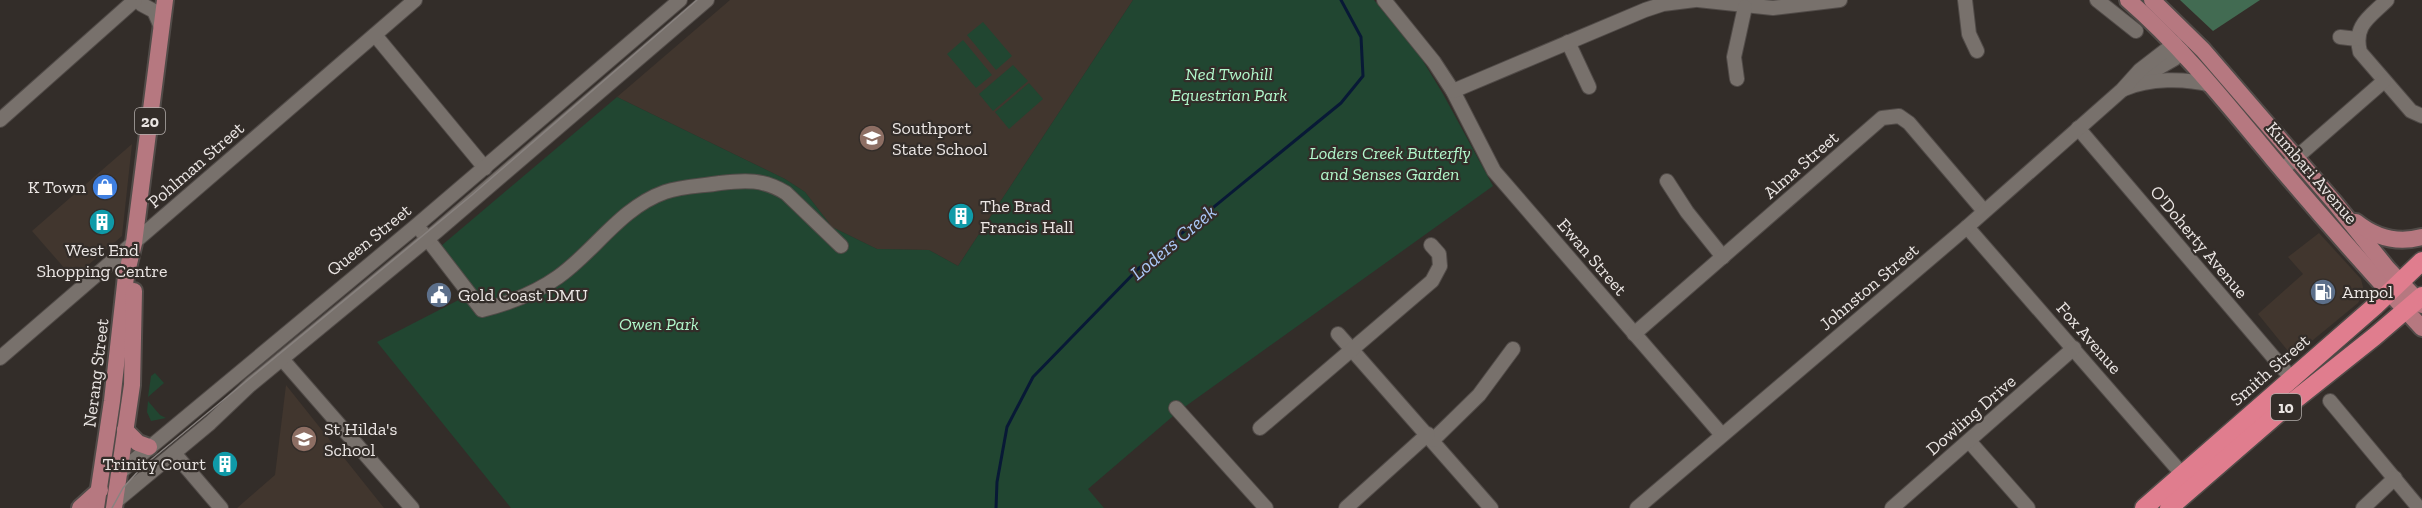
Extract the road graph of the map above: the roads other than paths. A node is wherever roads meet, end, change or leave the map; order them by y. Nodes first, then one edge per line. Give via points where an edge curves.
1 (165, 0) edge
2 (415, 0) edge
3 (680, 0) edge
4 (706, 0) edge
5 (1384, 0) edge
6 (1697, 0) edge
7 (1840, 0) edge
8 (1965, 0) edge
9 (2097, 0) edge
10 (2127, 0) edge
11 (2152, 0) edge
12 (2387, 0) edge
13 (141, 1) edge
14 (1745, 7) junction
15 (2154, 23) junction
16 (161, 27) junction
17 (2136, 31) dead end
18 (375, 35) junction
19 (2190, 36) junction
20 (2340, 37) dead end
21 (2357, 39) junction
22 (1568, 42) junction
23 (2178, 47) junction
24 (1977, 51) dead end
25 (2140, 70) junction
26 (1737, 79) dead end
27 (2384, 81) junction
28 (2211, 85) junction
29 (1589, 87) dead end
30 (2122, 90) junction
31 (1453, 91) junction
32 (2422, 116) edge
33 (0, 120) edge
34 (2078, 128) junction
35 (2297, 158) junction
36 (485, 168) junction
37 (2282, 170) junction
38 (1667, 180) dead end
39 (2339, 208) junction
40 (1984, 211) junction
41 (416, 226) junction
42 (1967, 227) junction
43 (2422, 237) edge
44 (427, 239) junction
45 (134, 243) junction
46 (1431, 245) dead end
47 (841, 246) dead end
48 (1723, 256) junction
49 (2422, 261) edge
50 (2395, 287) junction
51 (2417, 303) edge
52 (2422, 328) edge
53 (1338, 334) dead end
54 (1634, 334) junction
55 (2074, 348) junction
56 (1513, 349) dead end
57 (1351, 350) junction
58 (0, 358) edge
59 (282, 359) junction
60 (2292, 379) junction
61 (2330, 401) dead end
62 (1177, 408) dead end
63 (1260, 428) dead end
64 (126, 430) junction
65 (1722, 435) junction
66 (1430, 437) junction
67 (1969, 441) junction
68 (149, 447) junction
69 (174, 453) junction
70 (119, 473) junction
71 (2182, 474) junction
72 (2395, 478) junction
73 (99, 491) junction
74 (112, 506) edge
75 (80, 508) edge
76 (96, 508) edge
77 (220, 508) edge
78 (412, 508) edge
79 (1266, 508) edge
80 (1346, 508) edge
81 (1491, 508) edge
82 (1636, 508) edge
83 (1892, 508) edge
84 (2028, 508) edge
85 (2144, 508) edge
86 (2169, 508) edge
87 (2363, 508) edge
88 (2420, 508) edge

1 - 16 main road, Nerang Street / 20
2 - 18 street, Pohlman Street
3 - 36 street, Queen Street
4 - 44 street, Queen Street
5 - 31 street, Ewan Street
6 - 14 street
6 - 22 street via 1644,10
7 - 14 street via 1795,7
8 - 24 street via 1969,34
9 - 17 street
10 - 15 main road, Kumbari Avenue
11 - 19 main road, Kumbari Avenue
12 - 21 street via 2360,26
13 - 16 street via 154,11
13 - 33 street via 117,17
14 - 26 street via 1734,57
15 - 23 main road, Kumbari Avenue
15 - 25 street via 2155,49
16 - 45 main road, Nerang Street / 20
18 - 36 street
18 - 45 street, Pohlman Street
19 - 23 main road
19 - 35 main road, Kumbari Avenue
20 - 21 street
21 - 27 street via 2360,52
22 - 29 street
22 - 31 street
23 - 25 street, Johnston Street
23 - 28 main road, Kumbari Avenue
23 - 30 street, Johnston Street via 2174,59
25 - 30 street, Johnston Street
27 - 32 street via 2411,111
27 - 35 street
28 - 30 street via 2156,82
28 - 37 main road, Kumbari Avenue
30 - 34 street, Johnston Street
31 - 54 street, Ewan Street via 1494,171
34 - 40 street, Johnston Street
34 - 60 street, O'Doherty Avenue
35 - 37 street
35 - 39 main road, Kumbari Avenue
36 - 41 street, Queen Street
37 - 50 main road, Kumbari Avenue
38 - 48 street
39 - 43 main road via 2383,237
39 - 50 main road, Kumbari Avenue
40 - 42 street, Johnston Street
40 - 48 street, Alma Street via 1909,123 1899,116 1882,118
41 - 44 street
41 - 68 street, Queen Street
42 - 55 street, Fox Avenue
42 - 65 street, Johnston Street
44 - 47 street via 482,310 539,290 560,276 638,205 668,191 744,180 775,187
44 - 59 street, Queen Street
45 - 58 street, Pohlman Street
45 - 64 main road, Nerang Street / 20 via 133,361
45 - 73 main road, Nerang Street / 20 via 126,276
46 - 57 street via 1439,254 1440,266 1432,280
48 - 54 street, Alma Street
49 - 50 highway, Smith Street / 10
50 - 51 main road, Kumbari Avenue
50 - 60 highway, Smith Street / 10
51 - 52 main road, Kumbari Avenue
51 - 86 highway, 10 via 2281,411
53 - 57 street
54 - 65 street, Ewan Street
55 - 67 street, Dowling Drive
55 - 71 street, Fox Avenue
56 - 66 street via 1479,395
57 - 63 street
57 - 66 street
59 - 69 street, Queen Street
59 - 78 street
60 - 71 highway, Smith Street / 10
61 - 72 street
62 - 79 street
64 - 68 main road via 138,443
64 - 70 main road, Nerang Street / 20
65 - 82 street, Johnston Street
66 - 80 street
66 - 81 street
67 - 83 street, Dowling Drive
67 - 84 street
68 - 70 street, Queen Street
69 - 74 street, Queen Street
69 - 77 street
70 - 73 main road, Queen Street
70 - 74 main road, Nerang Street / 20
71 - 85 highway, Smith Street / 10
72 - 87 street
72 - 88 street
73 - 75 main road, Queen Street
73 - 76 main road, Nerang Street / 20

